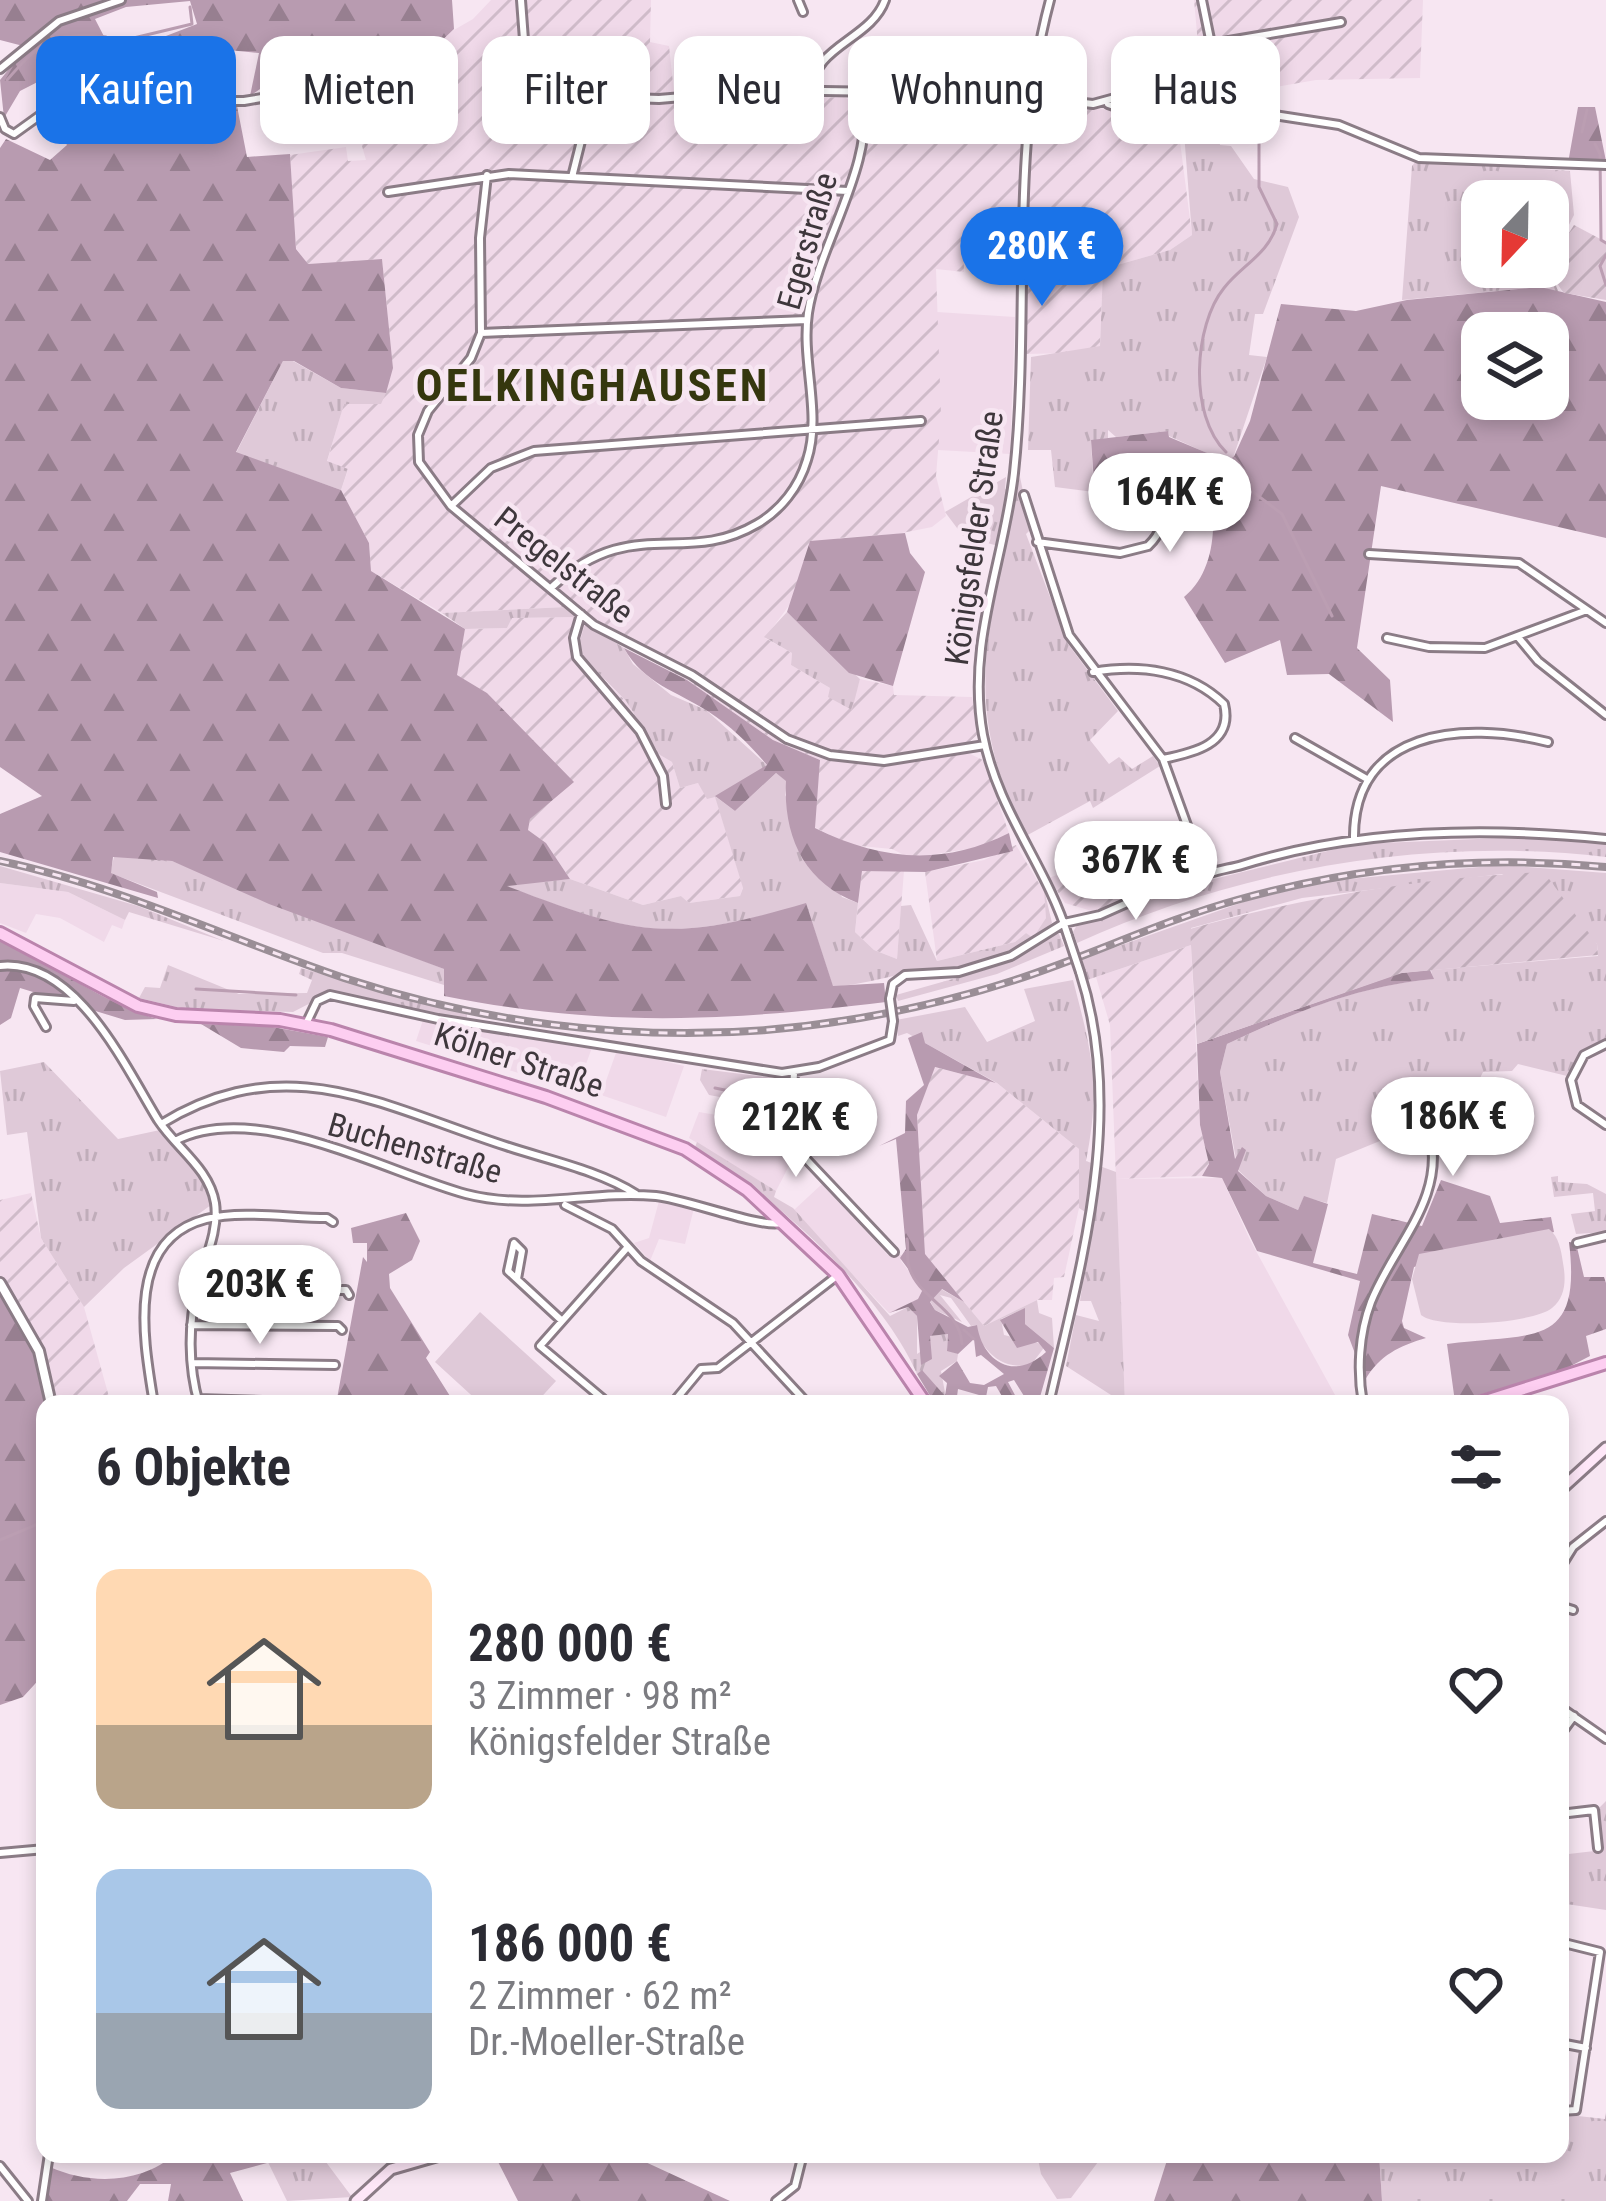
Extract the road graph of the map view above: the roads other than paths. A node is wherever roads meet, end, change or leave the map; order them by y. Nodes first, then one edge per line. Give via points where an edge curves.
1 (121, 0) edge
2 (521, 0) edge
3 (798, 0) edge
4 (885, 0) edge
5 (1050, 0) edge
6 (1202, 0) edge
7 (802, 12) dead end
8 (1341, 22) dead end
9 (522, 36) edge
10 (1042, 36) edge
11 (1209, 36) edge
12 (1258, 36) edge
13 (824, 59) edge
14 (0, 69) edge
15 (260, 98) edge
16 (1111, 100) edge
17 (1087, 101) edge
18 (1105, 103) junction
19 (0, 117) edge
20 (580, 144) edge
21 (859, 144) edge
22 (1025, 144) edge
23 (1602, 165) edge
24 (487, 175) junction
25 (572, 177) junction
26 (848, 190) junction
27 (388, 192) dead end
28 (807, 320) junction
29 (481, 333) junction
30 (921, 421) dead end
31 (812, 428) junction
32 (1127, 473) dead end
33 (1024, 495) dead end
34 (451, 506) junction
35 (1037, 542) junction
36 (1369, 554) dead end
37 (552, 586) junction
38 (1587, 610) junction
39 (581, 614) junction
40 (1606, 622) edge
41 (1518, 637) junction
42 (1387, 638) dead end
43 (1094, 672) junction
44 (1606, 716) edge
45 (1295, 738) dead end
46 (1548, 742) dead end
47 (985, 745) junction
48 (1163, 759) junction
49 (1366, 779) junction
50 (666, 804) dead end
51 (1606, 839) edge
52 (1354, 840) junction
53 (1197, 863) junction
54 (1204, 872) junction
55 (1190, 875) junction
56 (1064, 923) junction
57 (0, 933) edge
58 (0, 966) edge
59 (78, 1001) junction
60 (306, 1024) junction
61 (46, 1028) dead end
62 (1606, 1044) edge
63 (794, 1073) junction
64 (161, 1124) junction
65 (1606, 1125) edge
66 (1429, 1130) dead end
67 (175, 1141) junction
68 (639, 1196) junction
69 (562, 1204) junction
70 (215, 1218) junction
71 (783, 1221) junction
72 (333, 1222) dead end
73 (1606, 1236) edge
74 (1577, 1243) dead end
75 (626, 1249) junction
76 (894, 1252) dead end
77 (207, 1254) junction
78 (321, 1257) dead end
79 (838, 1275) junction
80 (517, 1279) junction
81 (0, 1283) edge
82 (197, 1290) junction
83 (349, 1295) dead end
84 (561, 1320) junction
85 (191, 1325) junction
86 (341, 1330) dead end
87 (753, 1342) junction
88 (192, 1363) junction
89 (1606, 1363) edge
90 (335, 1365) dead end
91 (49, 1395) edge
92 (153, 1395) edge
93 (197, 1395) edge
94 (598, 1395) edge
95 (679, 1395) edge
96 (800, 1395) edge
97 (920, 1395) edge
98 (1051, 1395) edge
99 (1363, 1395) edge
100 (1505, 1395) edge
101 (1606, 1448) edge
102 (1569, 1482) edge
103 (1606, 1521) edge
104 (1569, 1553) edge
105 (1569, 1609) edge
106 (1573, 1610) dead end
107 (1569, 1713) edge
108 (1574, 1716) junction
109 (1569, 1723) edge
110 (1606, 1739) edge
111 (1569, 1813) edge
112 (1598, 1848) dead end
113 (36, 1850) edge
114 (0, 1853) edge
115 (1569, 1943) edge
116 (1569, 2045) edge
117 (1586, 2048) junction
118 (1569, 2112) edge
119 (48, 2163) edge
120 (412, 2163) edge
121 (800, 2163) edge
122 (0, 2166) edge
123 (28, 2201) edge
124 (42, 2201) edge
125 (356, 2201) edge
126 (776, 2201) edge

1 - 14 street via 59,21
2 - 9 street
3 - 7 street
4 - 13 street via 876,20
5 - 10 street, Königsfelder Straße
6 - 11 street
8 - 12 street
15 - 19 street via 210,100 110,77 78,88 14,134
16 - 18 street
17 - 18 street
18 - 23 street via 1213,116 1248,111 1345,127 1419,158
20 - 25 street
21 - 26 street, Egerstraße
22 - 47 street, Königsfelder Straße via 1014,473 980,651
24 - 25 street
24 - 27 street
24 - 29 street, Pregelstraße
25 - 26 street
26 - 28 street, Egerstraße
28 - 29 street
28 - 31 street, Egerstraße
29 - 34 street, Pregelstraße via 418,436 419,462
30 - 31 street
31 - 34 street via 534,451 491,469
31 - 37 street, Egerstraße via 801,476 762,520 726,537 606,549
32 - 35 street via 1155,486 1165,506 1164,525 1148,546 1120,553
33 - 35 street
34 - 37 street, Pregelstraße
35 - 43 street via 1069,635
36 - 38 street via 1519,563
37 - 39 street, Pregelstraße
38 - 40 street
38 - 41 street
39 - 47 street, Pregelstraße via 782,736 830,755 906,760
39 - 50 street via 577,657 640,731 664,776
41 - 42 street via 1466,649
41 - 44 street
43 - 48 street
43 - 48 street via 1179,675 1223,703 1224,728 1210,745
45 - 49 street
46 - 49 street via 1482,733 1427,739 1392,753
47 - 56 street, Königsfelder Straße via 1004,807
48 - 53 street
49 - 52 street
51 - 52 street via 1532,833
52 - 54 street
53 - 54 street
53 - 55 street
54 - 55 street
55 - 56 street
56 - 63 street, bridge via 992,962 905,975 893,984 890,1040
56 - 98 street, Königsfelder Straße, bridge via 1098,1044 1102,1103 1092,1201
57 - 60 main road, Kölner Straße via 150,1010
58 - 59 street via 26,968
59 - 61 street via 35,998
59 - 64 street via 113,1042
60 - 63 street via 317,1001 331,995 698,1063
60 - 71 main road, Kölner Straße via 669,1142
62 - 65 street via 1573,1070 1577,1105
63 - 76 street via 790,1142
64 - 67 street
64 - 68 street via 207,1100 256,1088 329,1088 391,1103
66 - 99 street via 1435,1157 1427,1193 1364,1328
67 - 69 street, Buchenstraße via 273,1132 466,1194
67 - 70 street via 210,1183
68 - 69 street, Buchenstraße
68 - 71 street, Buchenstraße via 770,1225
69 - 75 street via 612,1229
70 - 72 street
70 - 77 street
70 - 92 street via 192,1226 150,1262
71 - 79 main road, Kölner Straße
73 - 74 street
75 - 84 street
75 - 87 street
77 - 78 street
77 - 82 street
79 - 87 street
79 - 97 main road, Kölner Straße
80 - 80 street via 522,1251 514,1244 506,1267
80 - 84 street
81 - 91 street via 40,1351
82 - 83 street
82 - 85 street
84 - 94 street via 540,1346
85 - 86 street
85 - 88 street
87 - 95 street via 718,1368 701,1369
87 - 96 street
88 - 90 street
88 - 93 street
89 - 100 main road
101 - 102 main road
103 - 104 street
105 - 106 street
107 - 108 street
108 - 109 street
108 - 110 street
111 - 112 street via 1594,1810
113 - 114 street
115 - 117 street via 1600,1952
116 - 117 street
117 - 118 street via 1575,2113
119 - 124 street
120 - 125 main road via 391,2169
121 - 126 street via 795,2186
122 - 123 street

